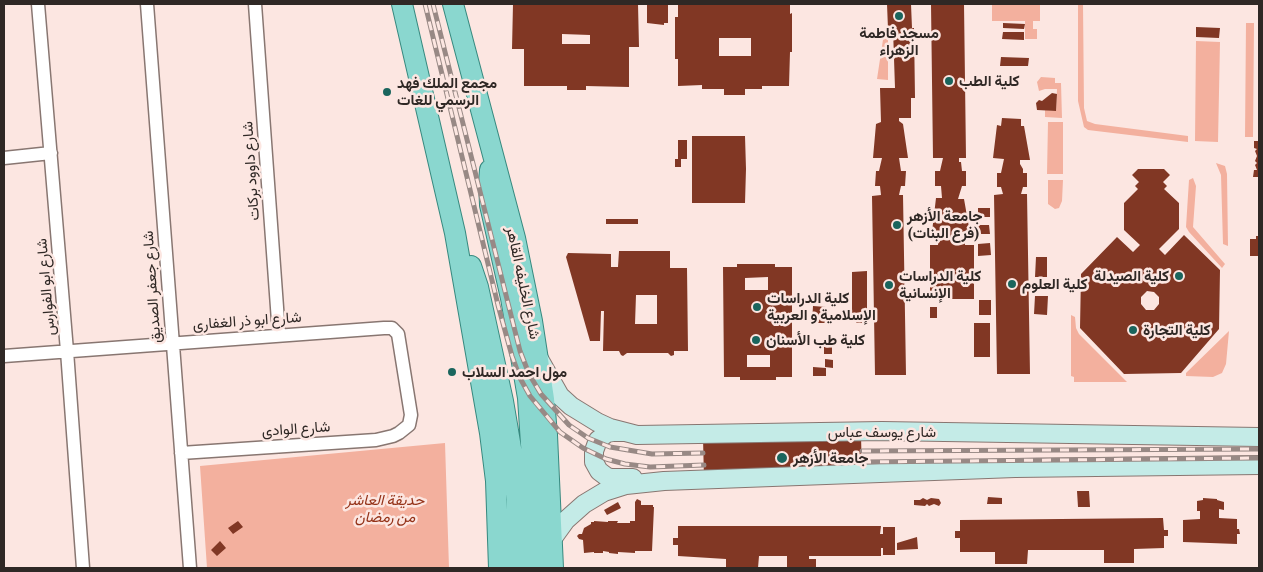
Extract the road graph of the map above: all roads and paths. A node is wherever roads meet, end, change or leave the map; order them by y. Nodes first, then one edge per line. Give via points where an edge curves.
1 (38, 4) edge
2 (147, 4) edge
3 (255, 4) edge
4 (402, 4) edge
5 (453, 4) edge
6 (51, 154) junction
7 (4, 158) edge
8 (494, 158) junction
9 (455, 233) junction
10 (280, 335) junction
11 (172, 343) junction
12 (67, 351) junction
13 (4, 356) edge
14 (538, 358) junction
15 (409, 425) joint
16 (624, 432) junction
17 (1259, 437) edge
18 (181, 452) junction
19 (1259, 465) edge
20 (664, 481) junction
21 (552, 538) junction
22 (83, 568) edge
23 (190, 568) edge
24 (499, 568) edge
25 (517, 568) edge
26 (533, 568) edge
27 (553, 568) edge

1 - 6 street, شارع ابو الفوارس
2 - 11 street, شارع جعفر الصديق
3 - 10 street, شارع داوود بركات
4 - 9 main road
5 - 8 main road, شارع الخليفه القاهر
6 - 7 street
6 - 12 street, شارع ابو الفوارس
8 - 14 main road, شارع الخليفه القاهر via 524,280
8 - 26 main road via 489,182 490,206 517,330 531,434
9 - 24 main road via 493,451
9 - 25 main road via 478,287 509,430 517,499
10 - 11 street, شارع ابو ذر الغفارى
10 - 15 street, شارع ابو ذر الغفارى via 384,328 395,331 400,337 411,415
11 - 12 street, شارع ابو ذر الغفارى
11 - 18 street, شارع جعفر الصديق
12 - 13 street, شارع ابو ذر الغفارى
12 - 22 street, شارع ابو الفوارس
14 - 16 main road, شارع يوسف عباس via 560,396 571,406 596,422
14 - 21 main road, شارع الخليفه القاهر via 548,435
15 - 18 street, شارع الوادى via 393,436 376,440
16 - 17 main road, شارع يوسف عباس via 651,435 882,431
16 - 20 main road via 607,433 598,440 593,456 599,471 612,478
18 - 23 street, شارع جعفر الصديق
19 - 20 main road via 1015,468
20 - 21 main road via 626,485 604,492 584,504
21 - 27 main road, شارع الخليفه القاهر

